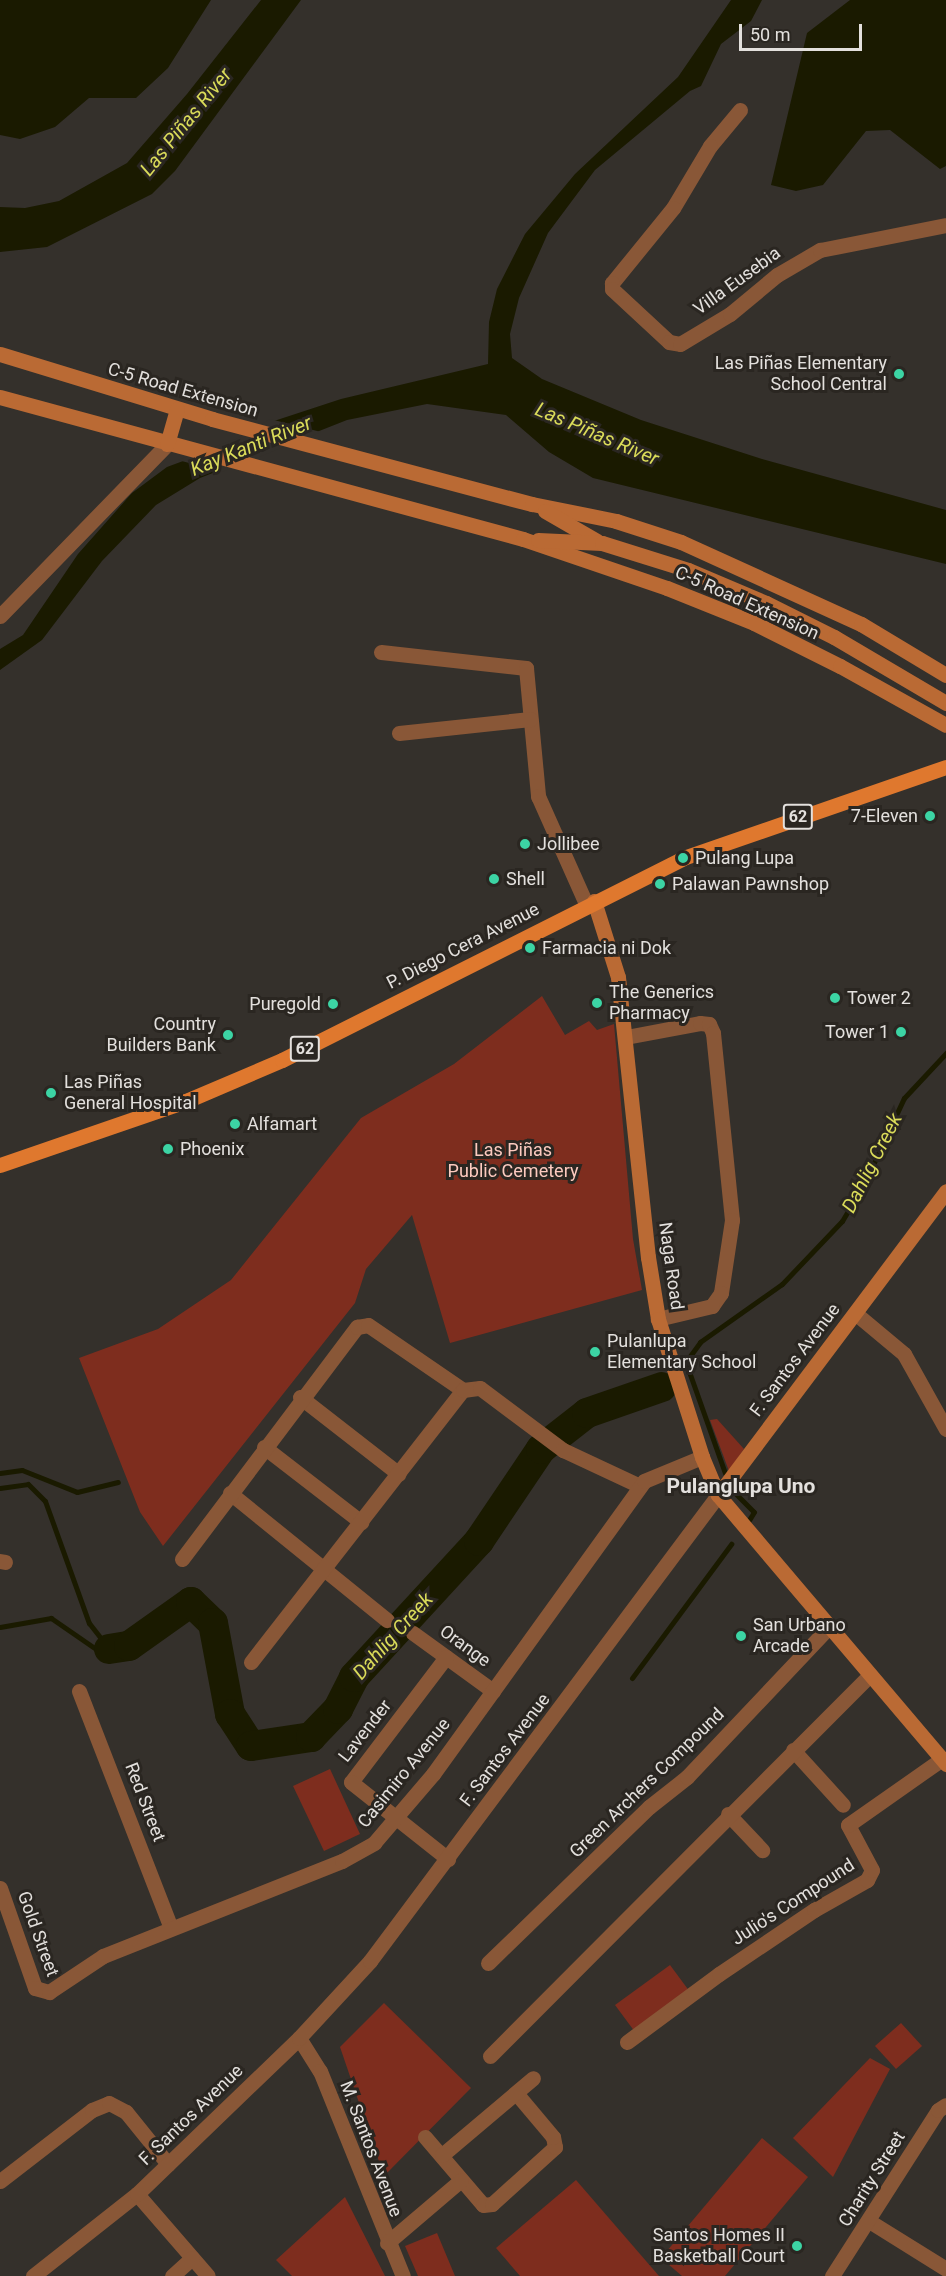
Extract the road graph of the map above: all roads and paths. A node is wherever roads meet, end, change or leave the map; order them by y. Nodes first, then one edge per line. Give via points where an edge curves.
1 (740, 110) dead end
2 (946, 225) edge
3 (0, 354) edge
4 (0, 397) edge
5 (177, 409) junction
6 (173, 446) junction
7 (532, 504) junction
8 (523, 539) junction
9 (602, 543) junction
10 (0, 616) edge
11 (381, 652) dead end
12 (946, 675) edge
13 (946, 703) edge
14 (530, 719) junction
15 (946, 725) edge
16 (399, 733) dead end
17 (946, 767) edge
18 (590, 902) junction
19 (627, 1036) junction
20 (1, 1164) edge
21 (946, 1191) edge
22 (855, 1313) junction
23 (658, 1318) junction
24 (463, 1390) junction
25 (300, 1398) junction
26 (946, 1429) edge
27 (264, 1447) junction
28 (702, 1457) junction
29 (399, 1474) junction
30 (640, 1486) junction
31 (230, 1493) junction
32 (718, 1495) junction
33 (361, 1522) junction
34 (182, 1559) dead end
35 (324, 1570) junction
36 (387, 1620) dead end
37 (829, 1627) junction
38 (413, 1633) dead end
39 (446, 1657) junction
40 (251, 1662) dead end
41 (870, 1675) junction
42 (79, 1691) dead end
43 (493, 1691) junction
44 (793, 1750) junction
45 (944, 1761) edge
46 (843, 1805) dead end
47 (728, 1814) junction
48 (396, 1820) junction
49 (762, 1850) dead end
50 (448, 1859) junction
51 (0, 1888) edge
52 (171, 1928) junction
53 (488, 1963) dead end
54 (40, 1992) joint
55 (299, 2038) junction
56 (627, 2042) dead end
57 (490, 2056) dead end
58 (533, 2078) dead end
59 (516, 2093) junction
60 (946, 2104) edge
61 (425, 2137) dead end
62 (442, 2155) junction
63 (168, 2164) junction
64 (461, 2180) junction
65 (0, 2181) edge
66 (137, 2194) junction
67 (869, 2221) junction
68 (387, 2243) junction
69 (192, 2258) junction
70 (946, 2269) edge
71 (33, 2276) edge
72 (172, 2276) edge
73 (208, 2276) edge
74 (403, 2276) edge
75 (832, 2276) edge

1 - 2 street, Villa Eusebia via 711,146 673,208 612,283 612,289 669,342 680,344 730,314 777,275 820,250
3 - 5 main road, C-5 Road Extension
4 - 6 main road, C-5 Road Extension
5 - 6 main road
5 - 7 main road, C-5 Road Extension
6 - 8 main road, C-5 Road Extension
6 - 10 street
7 - 9 main road, C-5 Road Extension
7 - 12 main road, C-5 Road Extension via 616,521 729,560 861,624
8 - 9 main road, C-5 Road Extension
8 - 15 main road, C-5 Road Extension via 667,588 754,623
9 - 13 main road, C-5 Road Extension via 688,570 766,603
11 - 14 street via 526,668
14 - 16 street
14 - 18 street via 538,796
17 - 18 main road, P. Diego Cera Avenue / 62 via 736,837
18 - 19 main road, Naga Road via 618,977
18 - 20 main road, P. Diego Cera Avenue / 62 via 282,1060 186,1101
19 - 23 main road, Naga Road via 648,1257
19 - 23 street via 700,1023 709,1024 715,1044 732,1220 721,1293 712,1306
21 - 22 main road, F. Santos Avenue
22 - 26 street via 904,1354
22 - 32 main road, F. Santos Avenue
23 - 28 main road, Naga Road
24 - 25 street via 368,1325 357,1327
24 - 29 street
24 - 30 street via 480,1388 563,1450
25 - 27 street
25 - 29 street
27 - 31 street
27 - 33 street
28 - 30 street, Casimiro Avenue via 644,1480
28 - 32 main road, Naga Road
29 - 33 street
30 - 43 street, Casimiro Avenue
31 - 34 street
31 - 35 street
32 - 37 main road, Naga Road
32 - 50 street, F. Santos Avenue
33 - 35 street
35 - 36 street
35 - 40 street
37 - 41 main road, Naga Road
37 - 53 street, Green Archers Compound via 687,1777 649,1807
38 - 39 street, Orange
39 - 43 street, Orange
39 - 48 street, Lavender via 351,1780 352,1785
41 - 44 street
41 - 45 main road, Naga Road
42 - 52 street, Red Street
43 - 48 street, Casimiro Avenue
44 - 46 street
44 - 47 street
45 - 56 street, Julio's Compound via 848,1825 872,1870 867,1880 814,1910 719,1974
47 - 49 street
47 - 57 street
48 - 50 street
48 - 52 street, Casimiro Avenue via 374,1843 342,1861
50 - 55 street, F. Santos Avenue via 370,1961
51 - 54 street, Gold Street via 35,1988
52 - 54 street, Casimiro Avenue via 103,1956 49,1992
55 - 63 street, F. Santos Avenue
55 - 68 street, M. Santos Avenue via 320,2071
58 - 59 street
59 - 62 street
59 - 64 street via 553,2137 554,2150 487,2206
60 - 67 street, Charity Street via 941,2106
61 - 62 street
62 - 64 street
63 - 65 street via 126,2112 110,2103 92,2110
63 - 66 street, F. Santos Avenue
64 - 68 street
66 - 69 street
66 - 71 street, F. Santos Avenue
67 - 70 street
67 - 75 street, Charity Street
68 - 74 street, M. Santos Avenue
69 - 72 street
69 - 73 street

